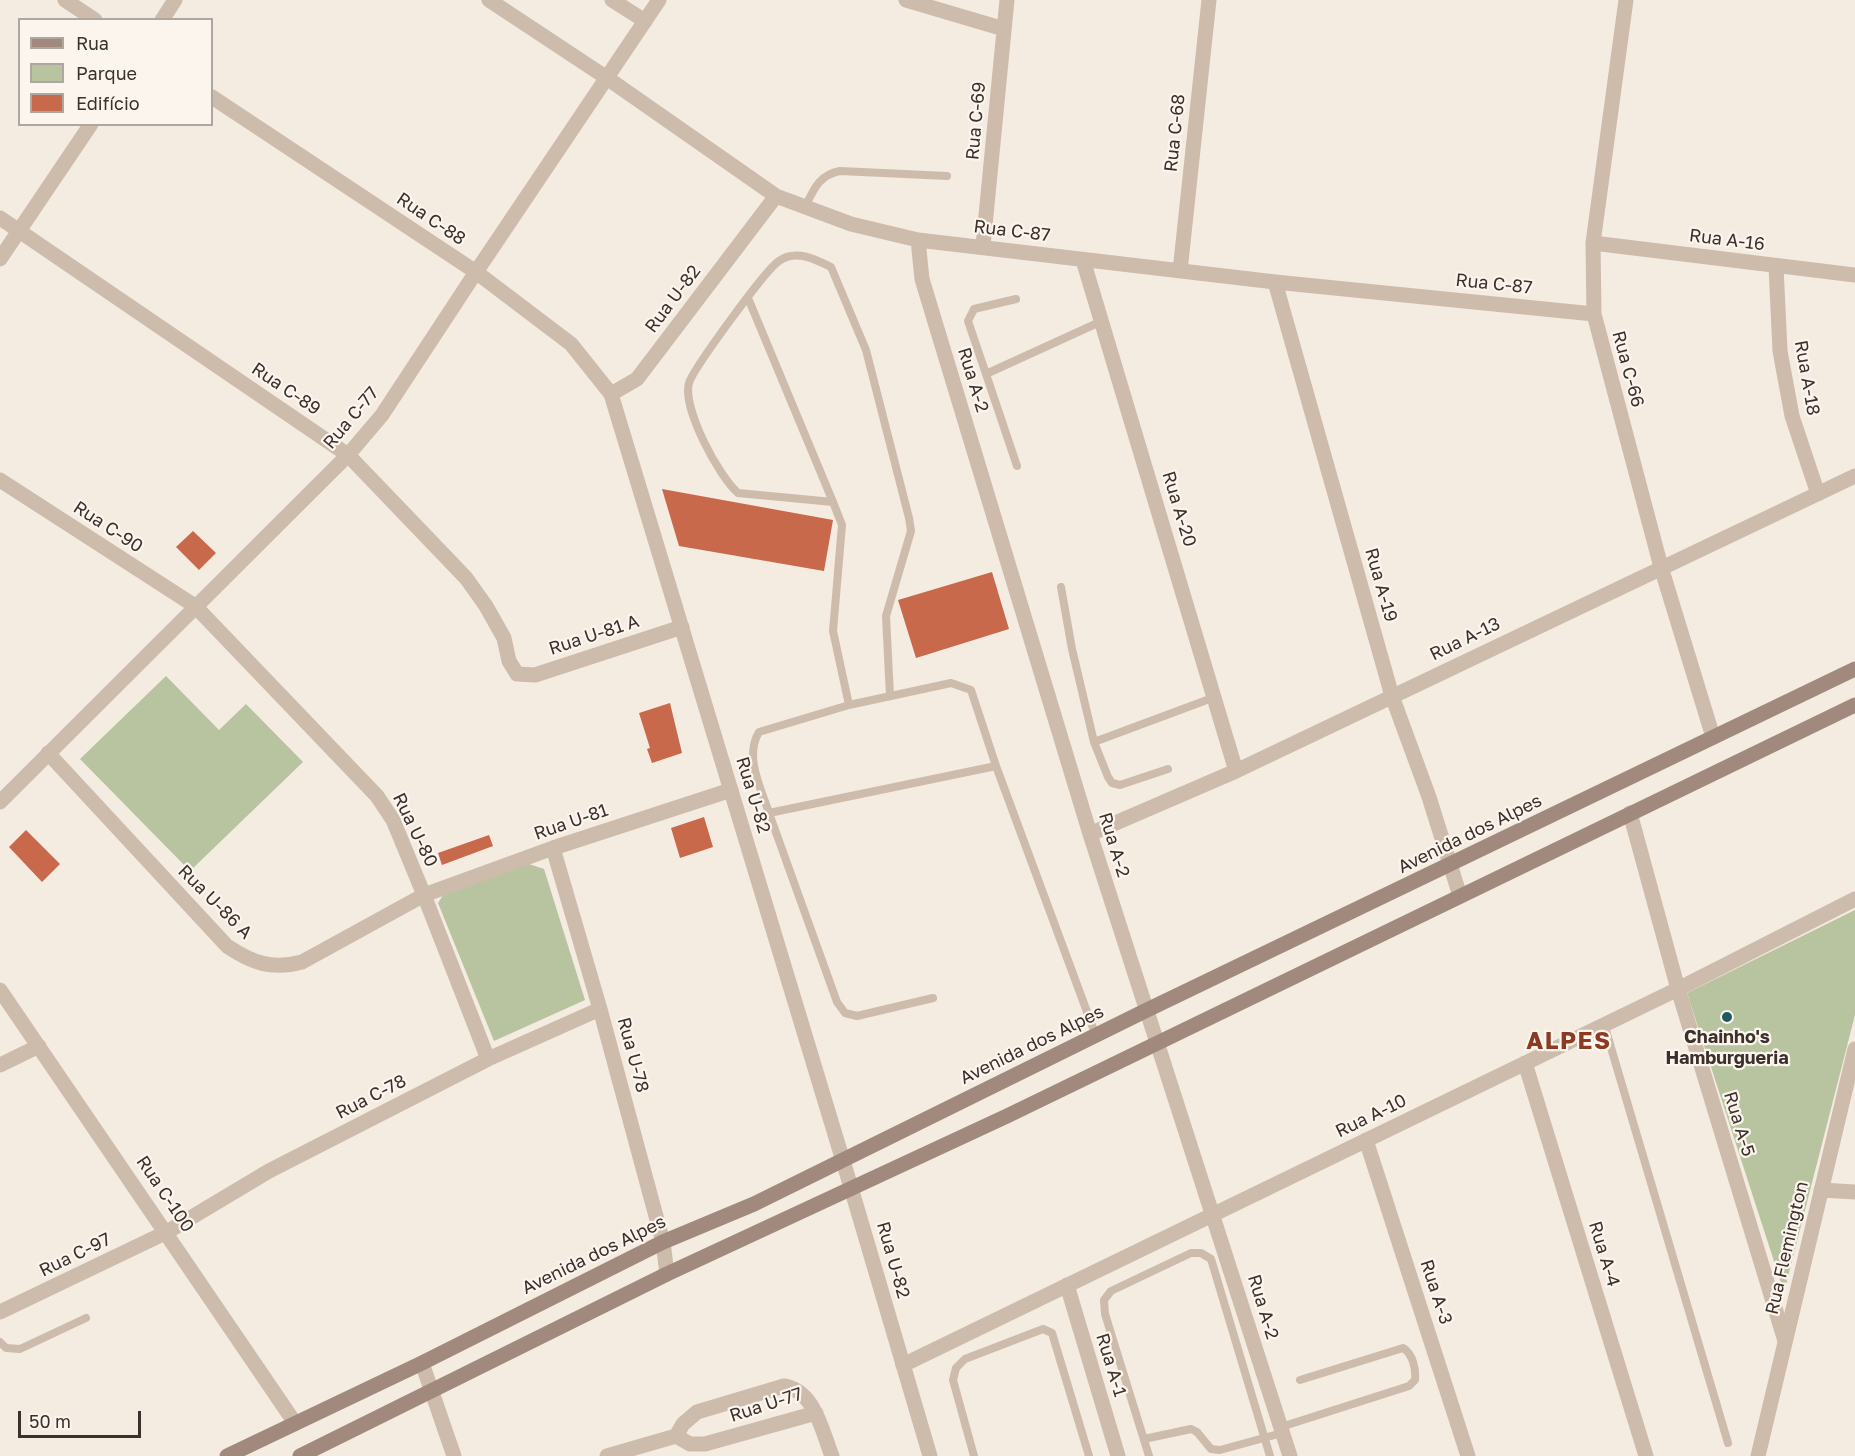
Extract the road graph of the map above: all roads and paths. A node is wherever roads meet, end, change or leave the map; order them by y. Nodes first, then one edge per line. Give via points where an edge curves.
1 (65, 0) edge
2 (176, 0) edge
3 (489, 0) edge
4 (612, 0) edge
5 (659, 0) edge
6 (906, 0) edge
7 (1007, 0) edge
8 (1209, 0) edge
9 (1626, 0) edge
10 (92, 18) edge
11 (163, 18) edge
12 (645, 21) junction
13 (1004, 29) junction
14 (607, 78) junction
15 (213, 98) edge
16 (90, 126) edge
17 (947, 176) dead end
18 (776, 196) junction
19 (805, 207) junction
20 (0, 218) edge
21 (19, 231) junction
22 (918, 240) junction
23 (1593, 243) junction
24 (983, 246) junction
25 (0, 259) edge
26 (1083, 260) junction
27 (1776, 266) junction
28 (1180, 271) junction
29 (476, 272) junction
30 (1855, 275) edge
31 (1275, 282) junction
32 (748, 298) junction
33 (1016, 299) dead end
34 (1594, 314) junction
35 (1102, 321) junction
36 (986, 374) junction
37 (611, 394) junction
38 (348, 455) junction
39 (1017, 466) dead end
40 (1855, 476) edge
41 (0, 480) edge
42 (1818, 494) junction
43 (833, 502) junction
44 (1660, 567) junction
45 (1061, 587) dead end
46 (195, 606) junction
47 (682, 627) junction
48 (1855, 669) edge
49 (517, 674) joint
50 (890, 696) junction
51 (1392, 696) junction
52 (1215, 697) junction
53 (849, 705) junction
54 (1855, 705) edge
55 (1713, 737) junction
56 (1094, 742) junction
57 (48, 753) junction
58 (996, 766) junction
59 (1168, 769) dead end
60 (1236, 771) junction
61 (731, 790) junction
62 (0, 802) edge
63 (769, 813) junction
64 (1630, 813) junction
65 (1090, 834) junction
66 (553, 848) junction
67 (1450, 865) junction
68 (424, 895) junction
69 (1461, 896) junction
70 (1855, 899) edge
71 (1678, 989) junction
72 (0, 990) edge
73 (933, 998) dead end
74 (600, 1009) junction
75 (1147, 1010) junction
76 (1604, 1024) junction
77 (1096, 1036) junction
78 (1159, 1041) junction
79 (39, 1046) junction
80 (1855, 1049) edge
81 (488, 1059) junction
82 (1525, 1063) junction
83 (0, 1065) edge
84 (1366, 1140) junction
85 (843, 1161) junction
86 (852, 1189) junction
87 (1821, 1190) junction
88 (1855, 1192) edge
89 (1214, 1214) junction
90 (167, 1232) junction
91 (663, 1242) junction
92 (667, 1274) junction
93 (1067, 1285) junction
94 (0, 1312) edge
95 (86, 1318) dead end
96 (1785, 1341) junction
97 (0, 1342) edge
98 (422, 1363) junction
99 (903, 1365) junction
100 (1300, 1380) dead end
101 (432, 1390) junction
102 (816, 1413) junction
103 (295, 1423) junction
104 (1282, 1430) junction
105 (676, 1436) junction
106 (1265, 1438) junction
107 (1144, 1439) junction
108 (1728, 1443) dead end
109 (227, 1456) edge
110 (300, 1456) edge
111 (454, 1456) edge
112 (607, 1456) edge
113 (832, 1456) edge
114 (930, 1456) edge
115 (974, 1456) edge
116 (1089, 1456) edge
117 (1118, 1456) edge
118 (1149, 1456) edge
119 (1270, 1456) edge
120 (1290, 1456) edge
121 (1468, 1456) edge
122 (1646, 1456) edge
123 (1758, 1456) edge

1 - 10 street
2 - 11 street
3 - 14 street, Rua C-87
4 - 12 street
5 - 12 street, Rua C-77
6 - 13 street
7 - 13 street, Rua C-69
8 - 28 street, Rua C-68
9 - 23 street, Rua C-66
12 - 14 street, Rua C-77
13 - 24 street, Rua C-69
14 - 18 street, Rua C-87
14 - 29 street, Rua C-77
15 - 29 street, Rua C-88
16 - 21 street
17 - 19 lane via 828,173 818,181
18 - 19 street, Rua C-87
18 - 37 street, Rua U-82 via 637,379
19 - 22 street, Rua C-87 via 851,224
20 - 21 street, Rua C-89
21 - 25 street
21 - 38 street, Rua C-89
22 - 24 street, Rua C-87
22 - 65 street, Rua A-2 via 922,279
23 - 27 street, Rua A-16
23 - 34 street, Rua C-66
24 - 26 street, Rua C-87
26 - 28 street, Rua C-87
26 - 35 street, Rua A-20
27 - 30 street, Rua A-16
27 - 42 street, Rua A-18 via 1780,351 1790,405
28 - 31 street, Rua C-87
29 - 37 street, Rua C-88 via 571,344
29 - 38 street, Rua C-77 via 382,415
31 - 34 street, Rua C-87
31 - 51 street, Rua A-19
32 - 43 lane
32 - 43 lane via 689,383 687,395 706,449 738,493
32 - 50 lane via 778,261 793,255 810,257 831,267 866,350 911,531 886,616
33 - 36 lane via 974,309 969,314
34 - 44 street, Rua C-66
35 - 36 lane
35 - 52 street, Rua A-20
36 - 39 lane
37 - 47 street, Rua U-82
38 - 46 street, Rua C-77
38 - 49 street, Rua C-89 via 466,578 504,638 509,661
40 - 42 street, Rua A-13
41 - 46 street, Rua C-90
42 - 44 street, Rua A-13
43 - 53 lane via 842,525 833,631
44 - 51 street, Rua A-13
44 - 55 street, Rua C-66
45 - 56 lane
46 - 57 street, Rua C-77
46 - 68 street, Rua U-80 via 377,796 393,820
47 - 49 street, Rua U-81 A via 535,675
47 - 61 street, Rua U-82
48 - 55 main road, Avenida dos Alpes
50 - 53 lane
50 - 58 lane via 951,683 971,690
51 - 60 street, Rua A-13
51 - 67 street, Rua A-19
52 - 56 lane
52 - 60 street, Rua A-20
53 - 63 lane via 759,732 752,755
54 - 64 main road
55 - 67 main road, Avenida dos Alpes
56 - 59 lane via 1112,783
57 - 62 street, Rua C-77
57 - 68 street, Rua U-86 A via 227,946 246,959 268,966 302,962
58 - 63 lane
58 - 77 lane
60 - 65 street, Rua A-13
61 - 66 street, Rua U-81
61 - 85 street, Rua U-82
63 - 73 lane via 837,1002 845,1012 857,1016
64 - 69 main road
64 - 71 street, Rua A-5
65 - 75 street, Rua A-2
66 - 68 street, Rua U-81
66 - 74 street, Rua U-78
67 - 69 street, Rua A-19
67 - 75 main road, Avenida dos Alpes
68 - 81 street, Rua U-80
69 - 78 main road
70 - 71 street, Rua A-10
71 - 76 street, Rua A-10
71 - 96 street, Rua A-5
72 - 79 street, Rua C-100
74 - 81 street, Rua C-78
74 - 91 street, Rua U-78
75 - 77 main road, Avenida dos Alpes
75 - 78 street, Rua A-2
76 - 82 street, Rua A-10
76 - 108 lane
77 - 85 main road, Avenida dos Alpes
78 - 86 main road
78 - 89 street, Rua A-2
79 - 83 street
79 - 90 street, Rua C-100
80 - 87 street, Rua Flemington
81 - 90 street, Rua C-78 via 269,1171
82 - 84 street, Rua A-10
82 - 122 street, Rua A-4
84 - 89 street, Rua A-10
84 - 121 street, Rua A-3
85 - 86 street, Rua U-82
85 - 91 main road, Avenida dos Alpes
86 - 92 main road
86 - 99 street, Rua U-82
87 - 88 street
87 - 96 street, Rua Flemington
89 - 93 street, Rua A-10
89 - 104 street, Rua A-2
90 - 94 street, Rua C-97
90 - 103 street, Rua C-100
91 - 92 street, Rua U-78
91 - 98 main road, Avenida dos Alpes
92 - 101 main road
93 - 99 street, Rua A-10
93 - 117 street, Rua A-1
95 - 97 lane via 20,1349 6,1348
96 - 123 street, Rua Flemington
98 - 101 street
98 - 103 main road, Avenida dos Alpes
99 - 114 street, Rua U-82
100 - 104 lane via 1403,1348 1409,1352 1416,1372 1409,1386
101 - 110 main road
101 - 111 street
102 - 105 street, Rua U-77 via 705,1444 690,1444
102 - 105 street, Rua U-77 via 804,1394 784,1386 697,1412
102 - 113 street
103 - 109 main road, Avenida dos Alpes
104 - 106 lane
104 - 120 street, Rua A-2
105 - 112 street
106 - 107 lane via 1220,1450 1211,1449 1191,1429
106 - 107 lane via 1211,1259 1191,1253 1111,1291 1104,1300
106 - 119 lane
107 - 118 lane
115 - 116 lane via 953,1380 956,1368 965,1359 1043,1329 1052,1334

